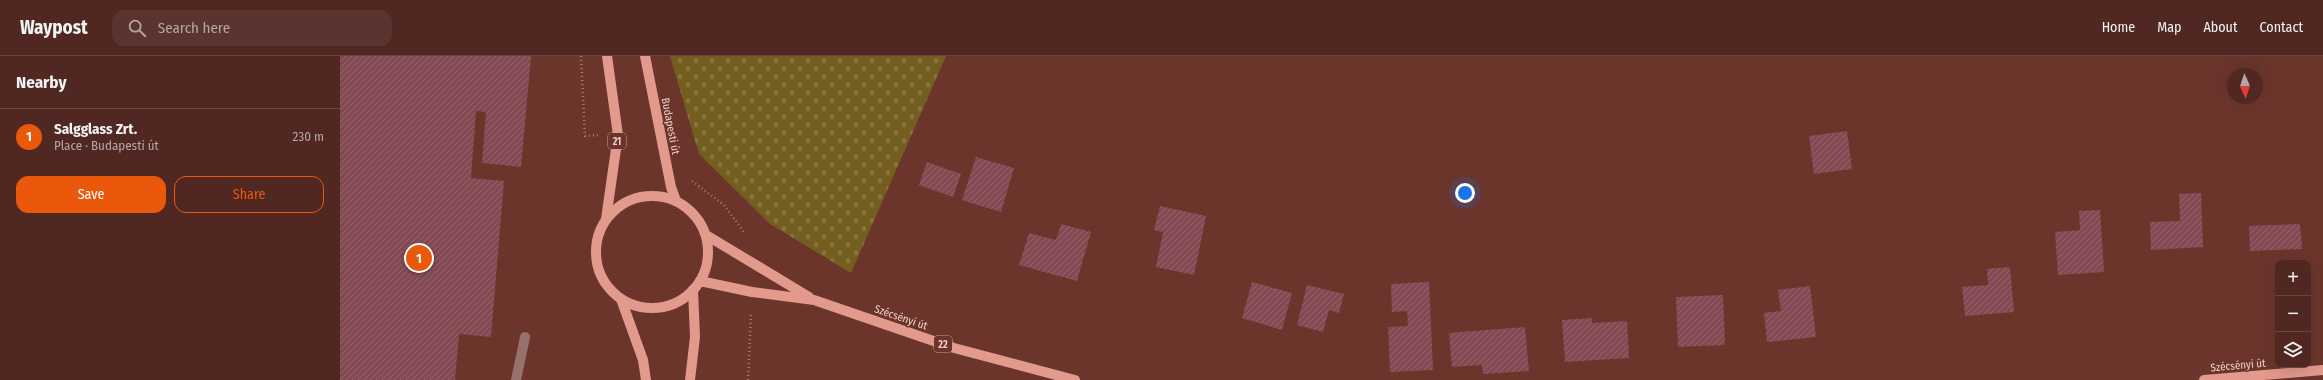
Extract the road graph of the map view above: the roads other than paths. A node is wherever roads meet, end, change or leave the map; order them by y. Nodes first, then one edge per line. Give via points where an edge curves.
1 (607, 56) edge
2 (645, 56) edge
3 (676, 201) junction
4 (606, 219) junction
5 (706, 235) junction
6 (700, 281) junction
7 (693, 290) junction
8 (621, 299) junction
9 (814, 300) junction
10 (525, 337) dead end
11 (2323, 370) edge
12 (516, 380) edge
13 (646, 380) edge
14 (690, 380) edge
15 (1075, 380) edge
16 (2204, 380) edge

1 - 4 main road, 21 via 618,135
2 - 3 main road, Budapesti út
3 - 4 main road, 21 via 651,196 638,197 625,202
3 - 5 main road, 21 via 695,215
4 - 8 main road, 21 via 597,236 595,253 598,270 606,286
5 - 6 main road, 21 via 707,266
5 - 9 main road, Szécsényi út / 22
6 - 7 main road, 21
6 - 9 main road, Szécsényi út / 22 via 752,292
7 - 8 main road, 21 via 675,303 653,308 642,308
7 - 14 main road via 695,337
8 - 13 main road, 21 via 644,360
9 - 15 main road, Szécsényi út / 22 via 954,348
10 - 12 lane
11 - 16 main road, Szécsényi út

